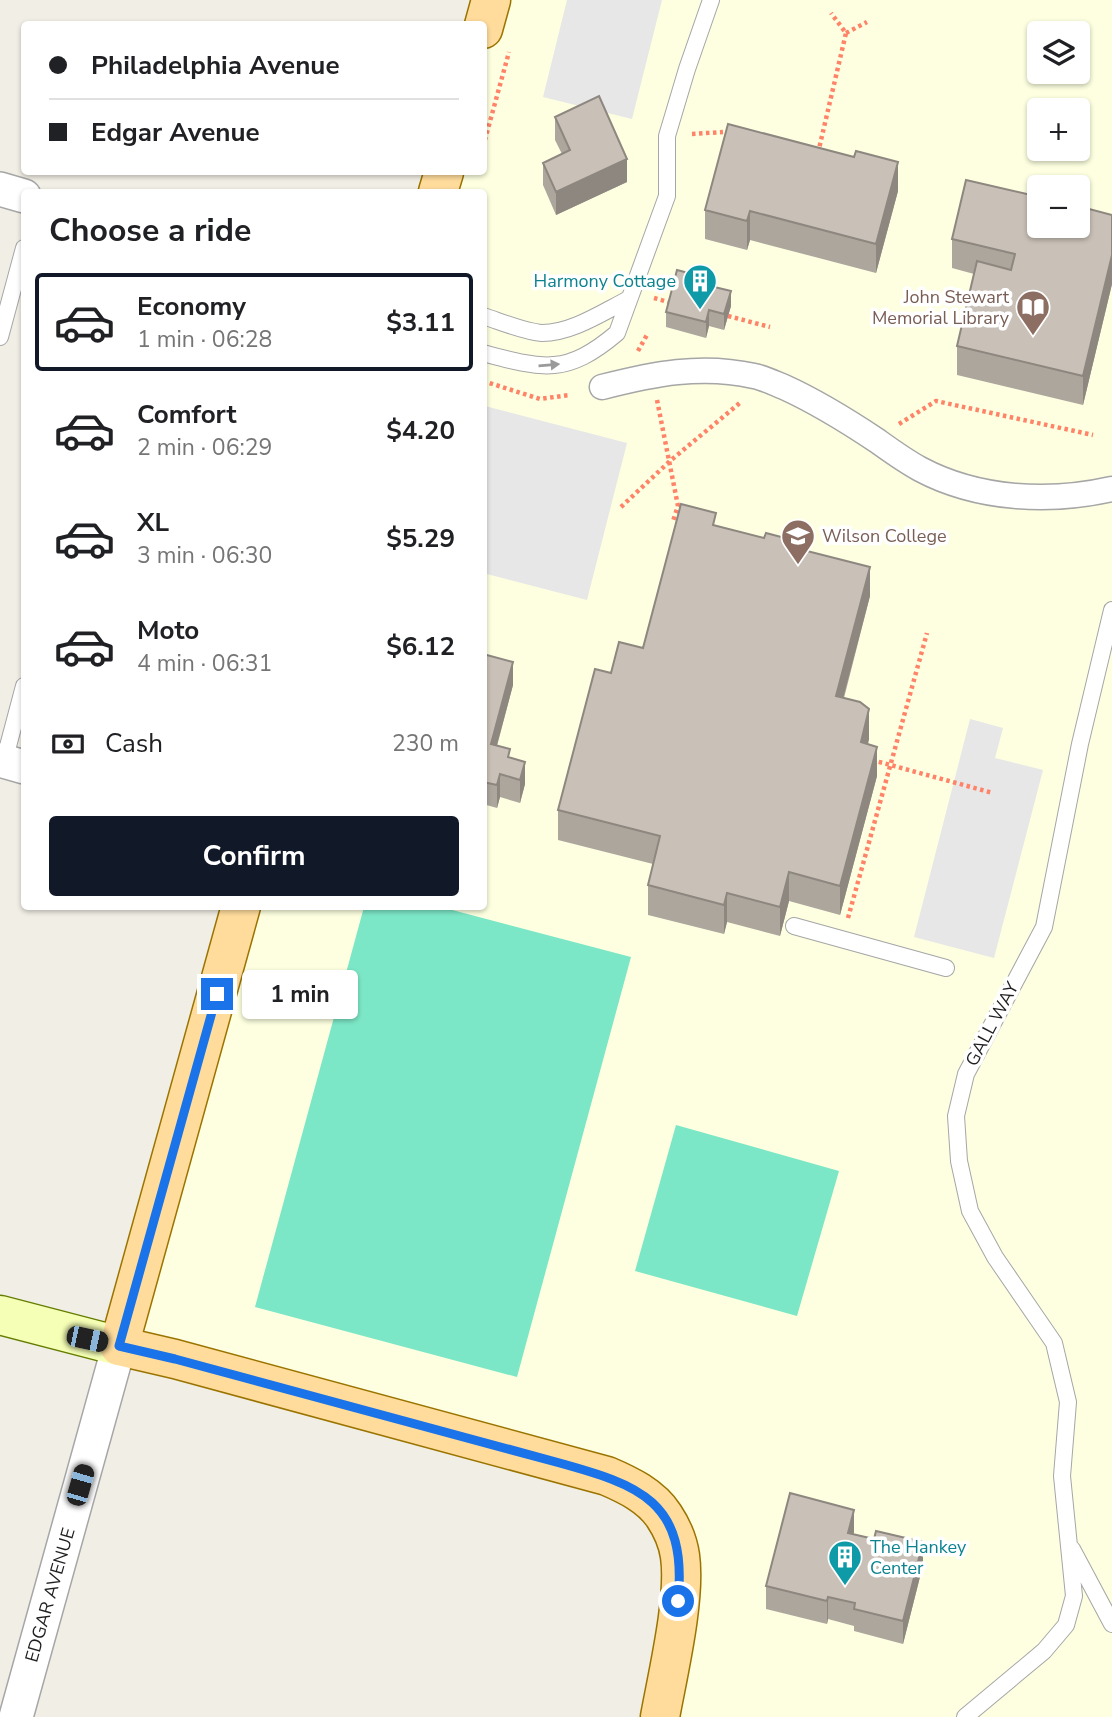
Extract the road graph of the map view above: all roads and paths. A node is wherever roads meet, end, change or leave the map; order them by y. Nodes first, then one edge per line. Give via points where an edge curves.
1 (491, 0) edge
2 (711, 0) edge
3 (831, 13) dead end
4 (867, 22) dead end
5 (846, 33) junction
6 (497, 35) edge
7 (487, 116) edge
8 (816, 161) edge
9 (0, 189) edge
10 (21, 195) edge
11 (21, 259) edge
12 (653, 298) dead end
13 (629, 299) junction
14 (672, 303) edge
15 (728, 316) edge
16 (487, 317) edge
17 (770, 327) dead end
18 (0, 337) edge
19 (487, 354) edge
20 (487, 382) edge
21 (602, 387) dead end
22 (655, 392) dead end
23 (569, 395) dead end
24 (745, 400) dead end
25 (1093, 435) dead end
26 (874, 440) junction
27 (670, 461) junction
28 (1112, 489) edge
29 (621, 507) dead end
30 (673, 521) edge
31 (1112, 610) edge
32 (927, 632) dead end
33 (21, 700) edge
34 (871, 760) edge
35 (7, 765) edge
36 (890, 765) junction
37 (993, 793) dead end
38 (240, 910) edge
39 (794, 926) dead end
40 (842, 940) junction
41 (946, 968) dead end
42 (0, 1315) edge
43 (119, 1346) junction
44 (1069, 1543) junction
45 (1112, 1624) edge
46 (16, 1717) edge
47 (660, 1717) edge
48 (965, 1717) edge

1 - 6 main road
2 - 13 lane via 667,136 667,196
3 - 5 path
4 - 5 path
5 - 8 path
6 - 7 path
9 - 10 street
11 - 18 lane
12 - 14 path
13 - 16 lane via 591,319 541,333
19 -> 13 lane via 530,366 574,361 617,333
15 - 17 path
20 - 23 path via 540,399
21 - 26 street via 685,370 756,376 812,400
22 - 27 path
24 - 27 path
25 - 26 path via 936,401
26 - 28 street via 920,470 995,494 1081,496
27 - 29 path
27 - 30 path via 678,506
31 - 44 lane, GALL WAY via 1044,927 966,1074 956,1116 959,1161 970,1211 995,1257 1054,1343 1068,1402 1062,1476
32 - 36 path
33 - 35 lane
34 - 36 path
36 - 37 path
36 - 40 path
38 - 43 main road, EDGAR AVENUE
39 - 40 lane
40 - 41 lane
42 - 43 main road
43 - 46 street, EDGAR AVENUE
43 - 47 main road via 607,1476 648,1498 674,1533 680,1557
44 - 45 lane, GALL WAY
44 - 48 lane via 1074,1596 1066,1625 1044,1651

